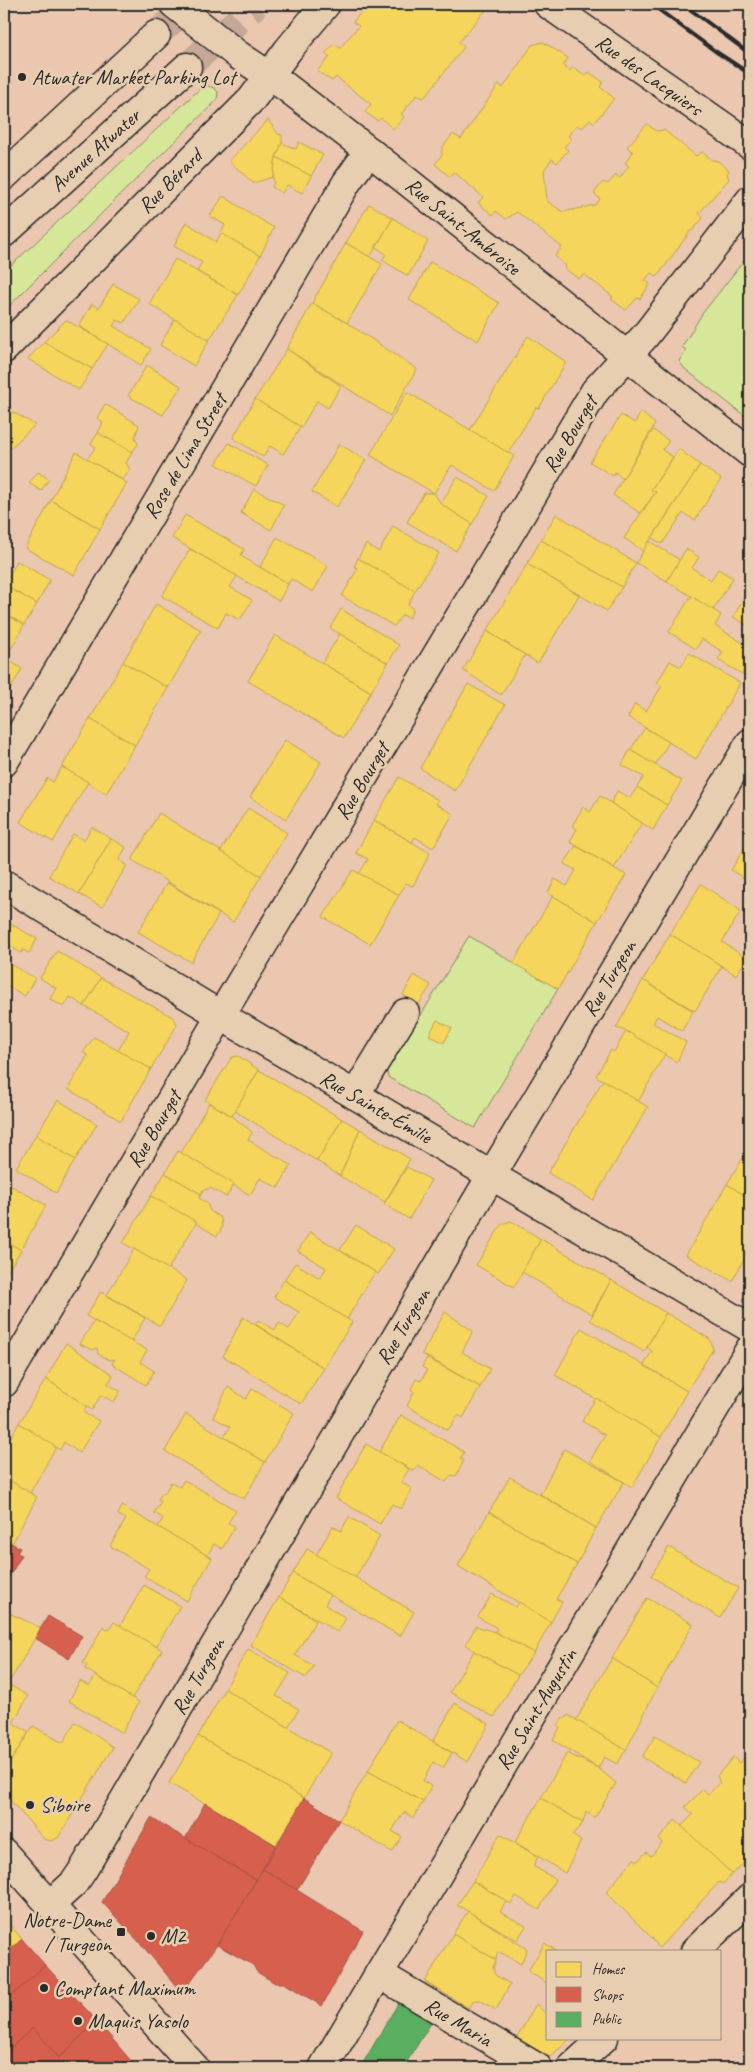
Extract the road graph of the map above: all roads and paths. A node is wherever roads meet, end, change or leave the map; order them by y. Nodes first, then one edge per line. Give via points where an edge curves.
1 (174, 4) edge
2 (326, 4) edge
3 (548, 4) edge
4 (156, 35) tunnel mouth
5 (187, 67) tunnel mouth
6 (269, 76) junction
7 (750, 145) edge
8 (369, 151) junction
9 (4, 176) edge
10 (750, 200) edge
11 (4, 233) edge
12 (4, 349) edge
13 (627, 356) junction
14 (750, 453) edge
15 (750, 743) edge
16 (4, 762) edge
17 (4, 884) edge
18 (405, 1013) dead end
19 (221, 1016) junction
20 (356, 1095) junction
21 (491, 1176) junction
22 (750, 1328) edge
23 (750, 1349) edge
24 (4, 1383) edge
25 (4, 1853) edge
26 (750, 1898) edge
27 (50, 1905) junction
28 (696, 1950) edge
29 (379, 1974) junction
30 (602, 2040) edge
31 (195, 2068) edge
32 (323, 2068) edge
33 (538, 2068) edge
34 (571, 2068) edge

1 - 6 street, Rue Saint-Ambroise
2 - 6 street, Rue Bérard
3 - 7 street, Rue des Lacquiers
4 - 9 street, Avenue Atwater
5 - 11 street, Avenue Atwater
6 - 8 street, Rue Saint-Ambroise
6 - 12 street, Rue Bérard via 252,99
8 - 13 street, Rue Saint-Ambroise
8 - 16 street, Rose de Lima Street via 347,182
10 - 13 street, Rue Bourget
13 - 14 street, Rue Saint-Ambroise
13 - 19 street, Rue Bourget via 595,391
15 - 21 street, Rue Turgeon
17 - 19 street, Rue Sainte-Émilie
18 - 20 street
19 - 20 street, Rue Sainte-Émilie
19 - 24 street, Rue Bourget
20 - 21 street, Rue Sainte-Émilie
21 - 22 street, Rue Sainte-Émilie
21 - 27 street, Rue Turgeon via 83,1870
23 - 29 street, Rue Saint-Augustin
25 - 27 street
26 - 28 street
27 - 31 street
29 - 32 street, Rue Saint-Augustin
29 - 33 street, Rue Maria
30 - 34 street

